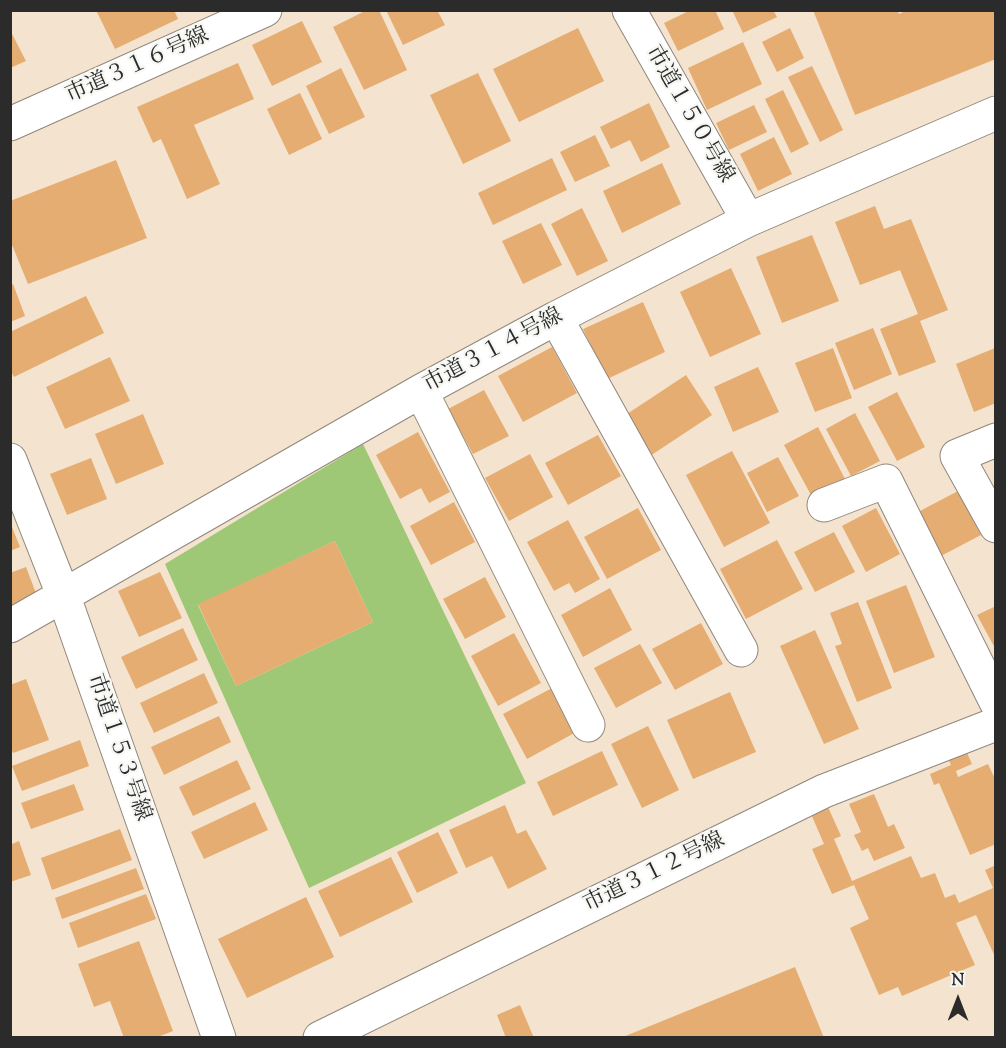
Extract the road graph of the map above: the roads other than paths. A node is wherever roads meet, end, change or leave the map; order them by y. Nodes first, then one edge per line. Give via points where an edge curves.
1 (265, 10) edge
2 (629, 10) edge
3 (996, 112) edge
4 (10, 124) edge
5 (748, 220) junction
6 (556, 318) junction
7 (421, 391) junction
8 (996, 440) edge
9 (10, 460) edge
10 (824, 505) dead end
11 (996, 526) edge
12 (64, 597) junction
13 (10, 626) edge
14 (741, 650) dead end
15 (996, 702) edge
16 (996, 724) edge
17 (588, 725) dead end
18 (219, 1038) edge
19 (320, 1038) edge

1 - 4 street, 市道３１６号線
2 - 5 street, 市道１５０号線
3 - 5 street, 市道３１４号線
5 - 6 street, 市道３１４号線
6 - 7 street, 市道３１４号線
6 - 14 street
7 - 12 street, 市道３１４号線
7 - 17 street
8 - 11 street via 957,456
9 - 12 street, 市道１５３号線
10 - 15 street via 886,481
12 - 13 street, 市道３１４号線
12 - 18 street, 市道１５３号線
16 - 19 street, 市道３１２号線 via 824,791

